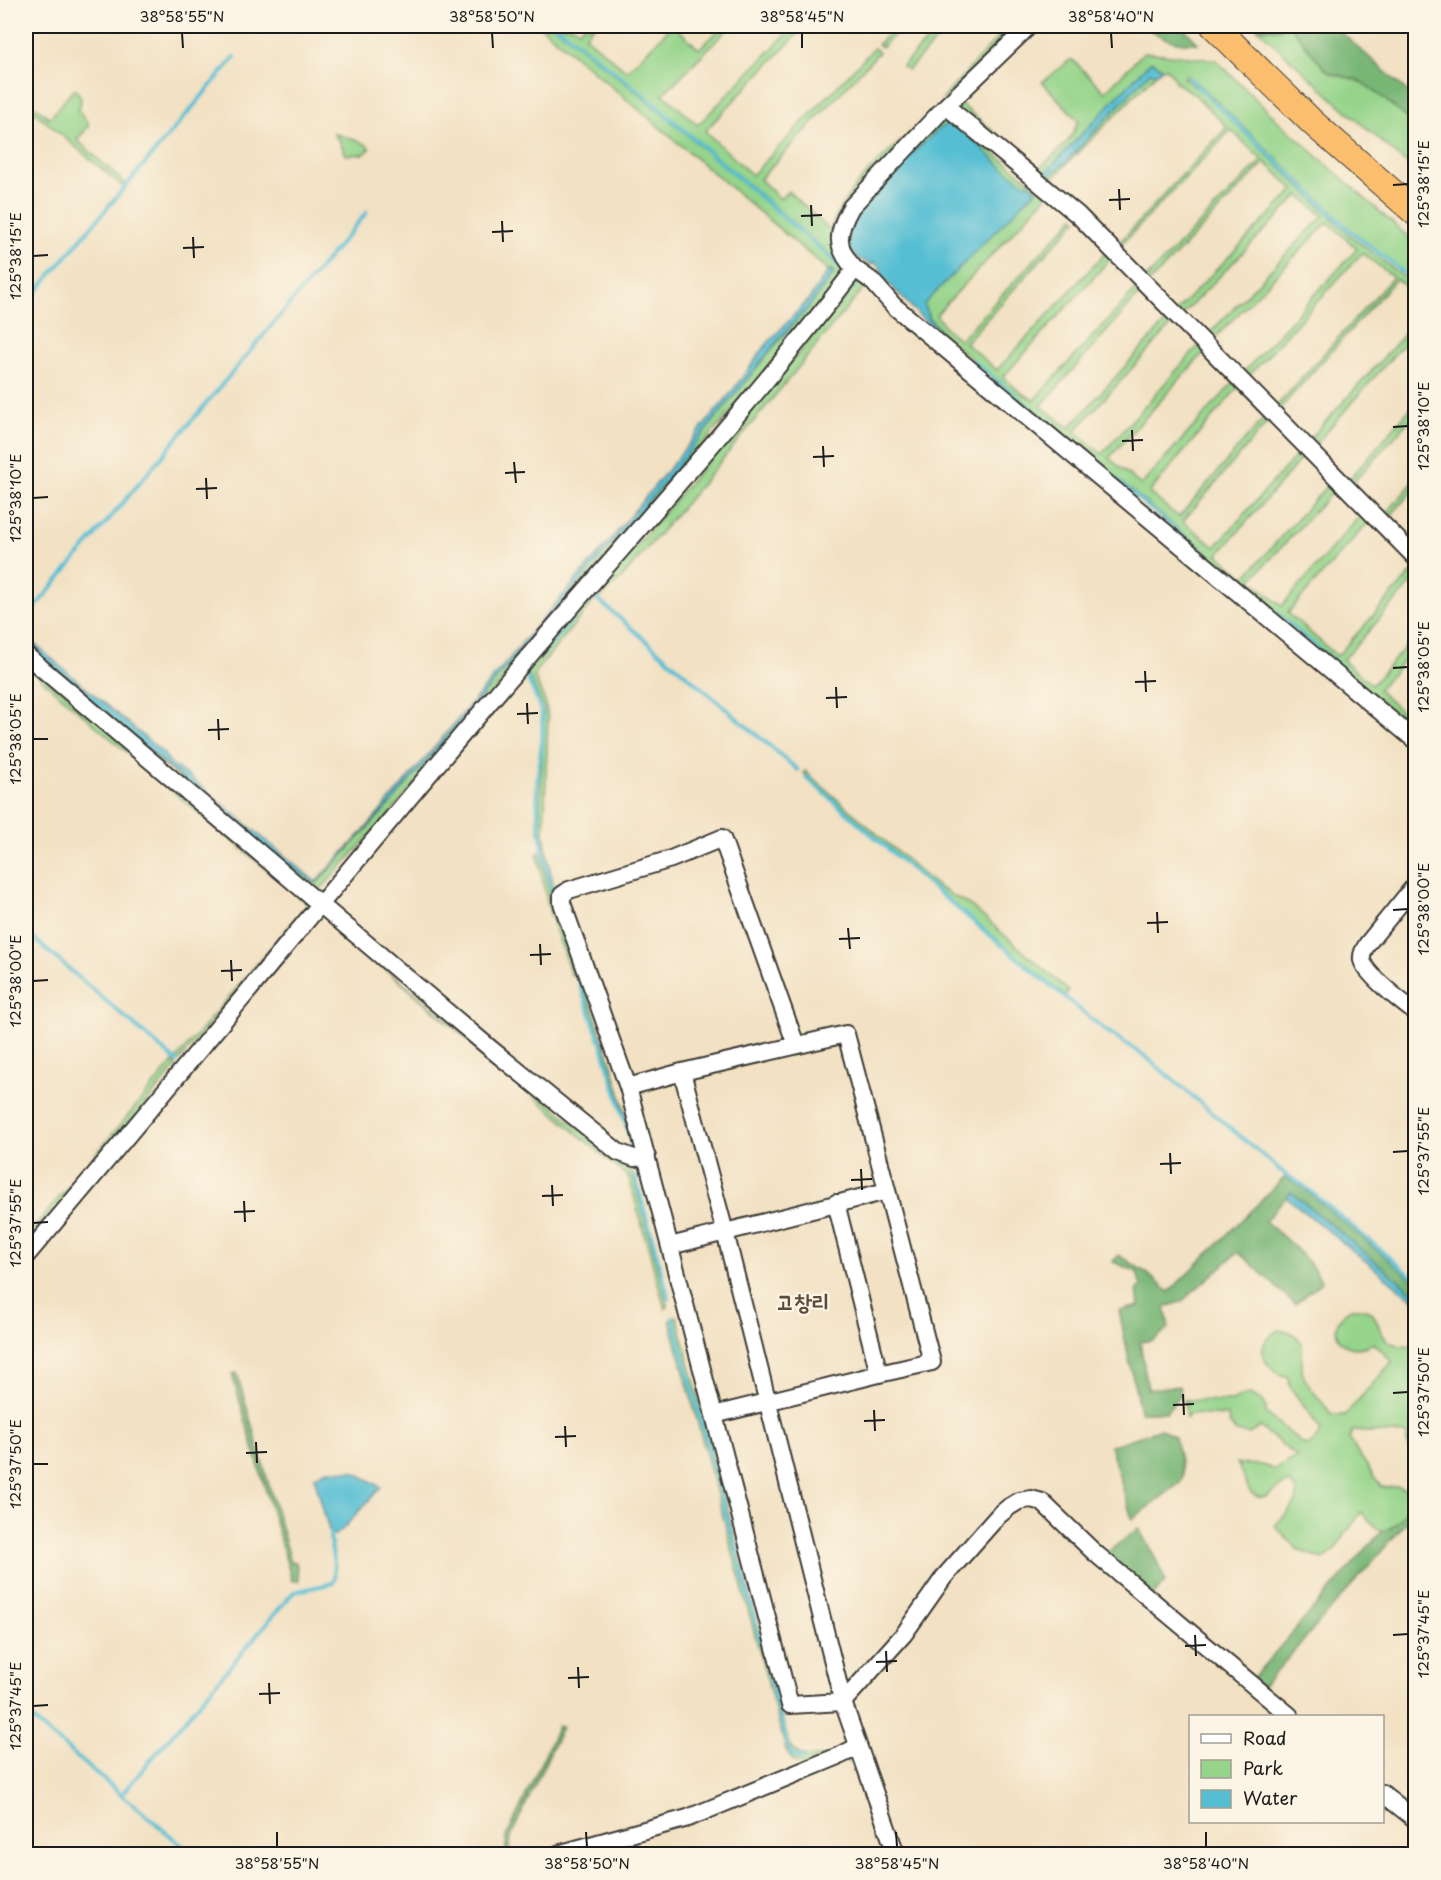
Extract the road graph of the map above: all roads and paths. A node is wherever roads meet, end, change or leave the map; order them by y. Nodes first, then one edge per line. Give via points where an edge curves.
1 (1029, 26) edge
2 (1214, 26) edge
3 (946, 106) junction
4 (1416, 213) edge
5 (855, 269) junction
6 (1416, 558) edge
7 (26, 655) edge
8 (1416, 741) edge
9 (1416, 884) edge
10 (321, 904) junction
11 (1416, 1013) edge
12 (796, 1045) junction
13 (682, 1072) junction
14 (628, 1087) junction
15 (647, 1157) junction
16 (887, 1191) junction
17 (836, 1203) junction
18 (725, 1232) junction
19 (670, 1246) junction
20 (26, 1256) edge
21 (879, 1374) junction
22 (767, 1402) junction
23 (714, 1415) junction
24 (843, 1702) junction
25 (1289, 1715) edge
26 (857, 1747) junction
27 (1384, 1794) edge
28 (1416, 1820) edge
29 (558, 1854) edge
30 (896, 1854) edge

1 - 3 street
2 - 4 highway via 1312,123
3 - 5 street via 851,207 839,235 846,260
3 - 6 street via 1078,215
5 - 8 street via 873,281 894,306
5 - 10 street via 728,427
7 - 10 street
9 - 11 street via 1368,943 1362,959 1369,972
10 - 15 street via 618,1152 634,1158
10 - 20 street
12 - 13 street
12 - 14 street via 722,838 562,895
12 - 16 street via 846,1034
13 - 14 street
13 - 18 street
14 - 15 street
15 - 19 street
16 - 17 street
16 - 21 street via 932,1362
17 - 18 street
17 - 21 street
18 - 19 street
18 - 22 street
19 - 23 street
21 - 22 street
22 - 23 street
22 - 24 street
23 - 24 street via 790,1705
24 - 25 street via 904,1634 944,1577 998,1516 1009,1506 1031,1498 1042,1502 1095,1553
24 - 26 street
26 - 29 street via 688,1818
26 - 30 street
27 - 28 street

